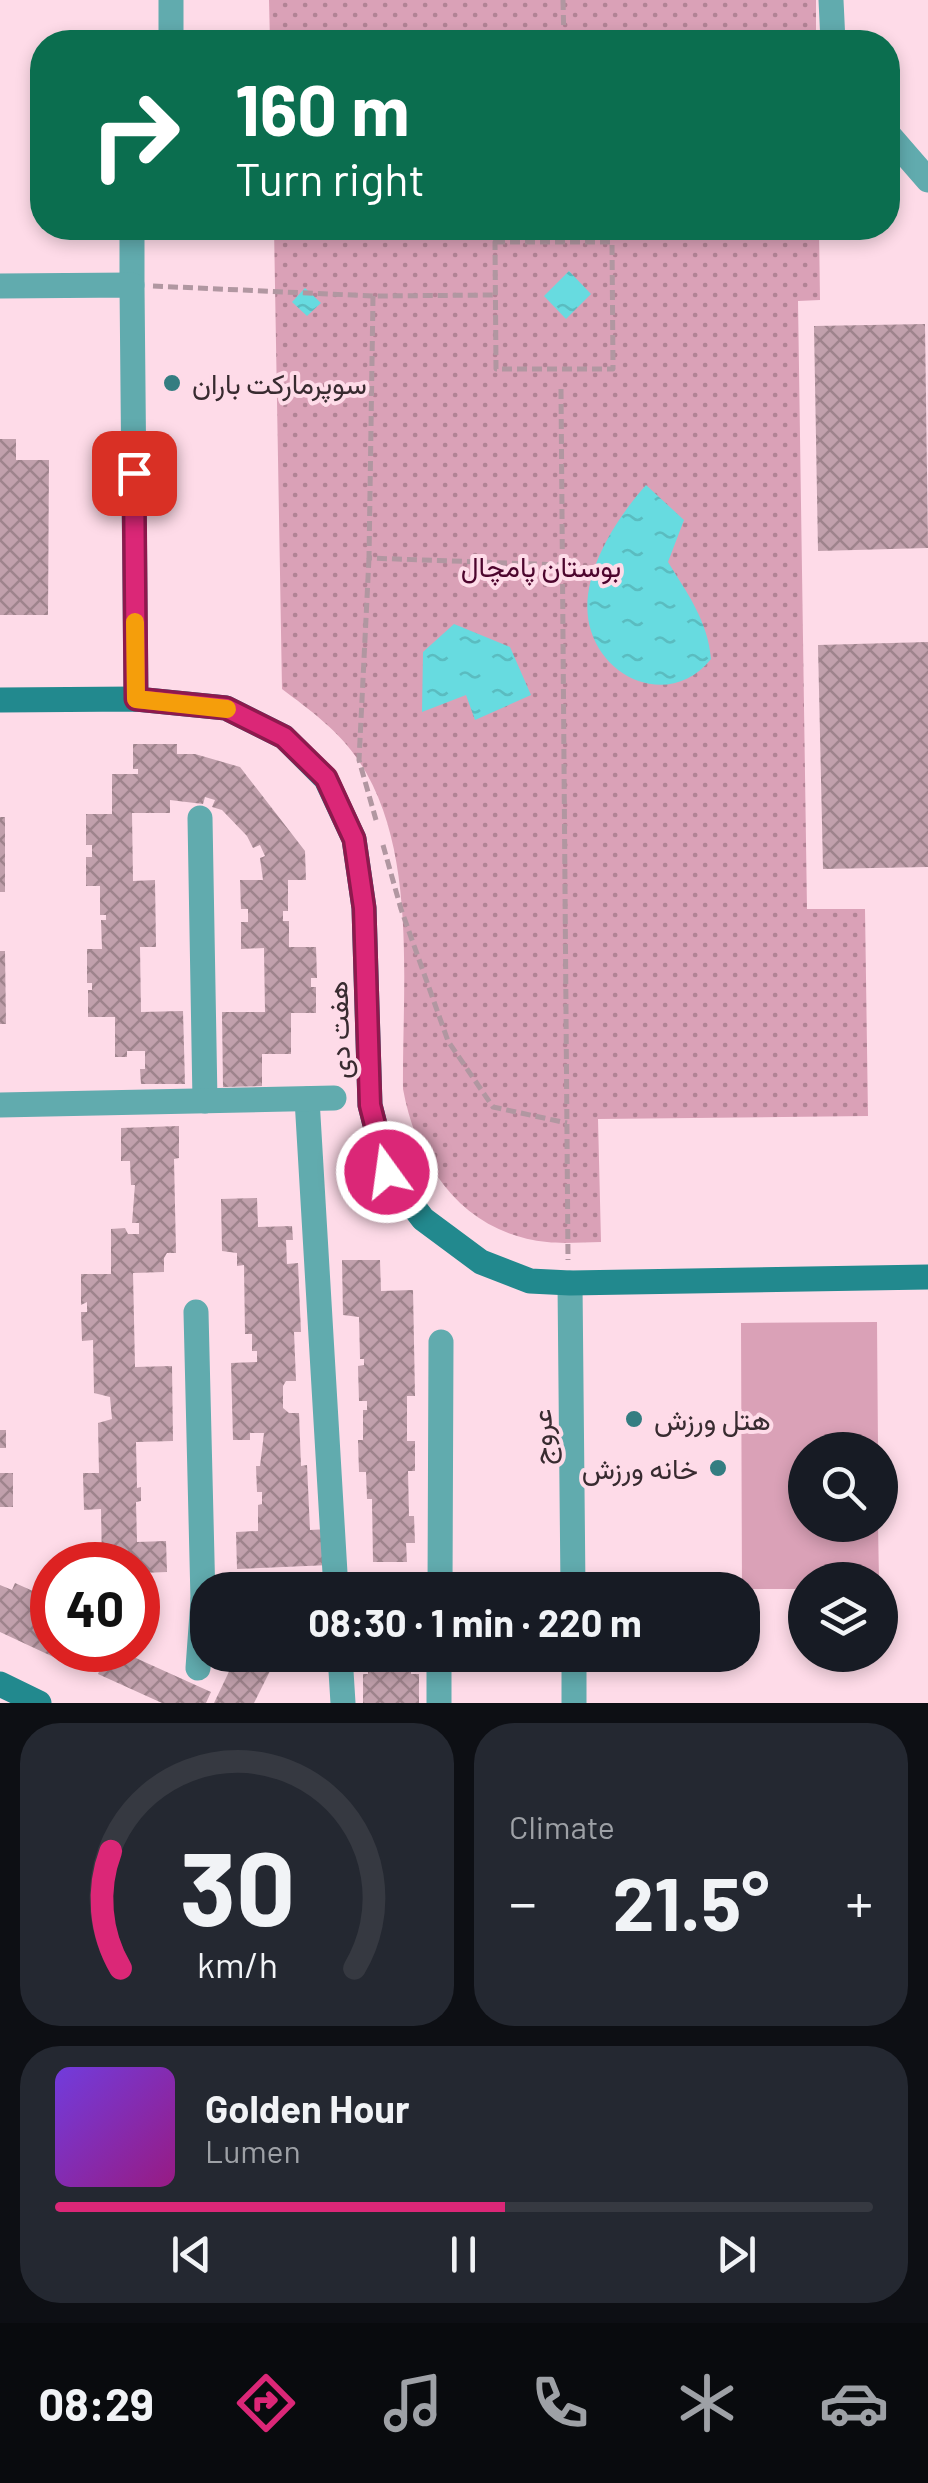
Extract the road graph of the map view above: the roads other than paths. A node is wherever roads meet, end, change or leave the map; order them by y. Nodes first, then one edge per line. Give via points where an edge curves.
1 (170, 0) edge
2 (831, 0) edge
3 (171, 30) edge
4 (832, 30) edge
5 (900, 148) edge
6 (928, 180) edge
7 (132, 240) edge
8 (132, 285) junction
9 (0, 286) edge
10 (136, 699) junction
11 (0, 700) edge
12 (200, 818) dead end
13 (334, 1098) dead end
14 (307, 1099) junction
15 (205, 1100) junction
16 (0, 1104) edge
17 (928, 1277) edge
18 (569, 1283) junction
19 (196, 1312) dead end
20 (441, 1342) dead end
21 (204, 1572) edge
22 (335, 1572) edge
23 (440, 1572) edge
24 (573, 1572) edge
25 (341, 1672) edge
26 (439, 1672) edge
27 (574, 1672) edge
28 (0, 1684) edge
29 (39, 1703) edge
30 (343, 1703) edge
31 (439, 1703) edge
32 (574, 1703) edge

1 - 3 street
2 - 4 street
5 - 6 street
7 - 8 street
8 - 9 street
8 - 10 street
10 - 11 street, هفت دی
10 - 18 street, هفت دی via 226,708 284,737 326,778 354,839 364,908 370,1105 387,1172 423,1219 481,1262 530,1281
12 - 15 street
13 - 14 street
14 - 15 street
14 - 22 street
15 - 16 street
17 - 18 street, هفت دی
18 - 24 street, عروج
19 - 21 street
20 - 23 street
25 - 30 street
26 - 31 street
27 - 32 street
28 - 29 street

